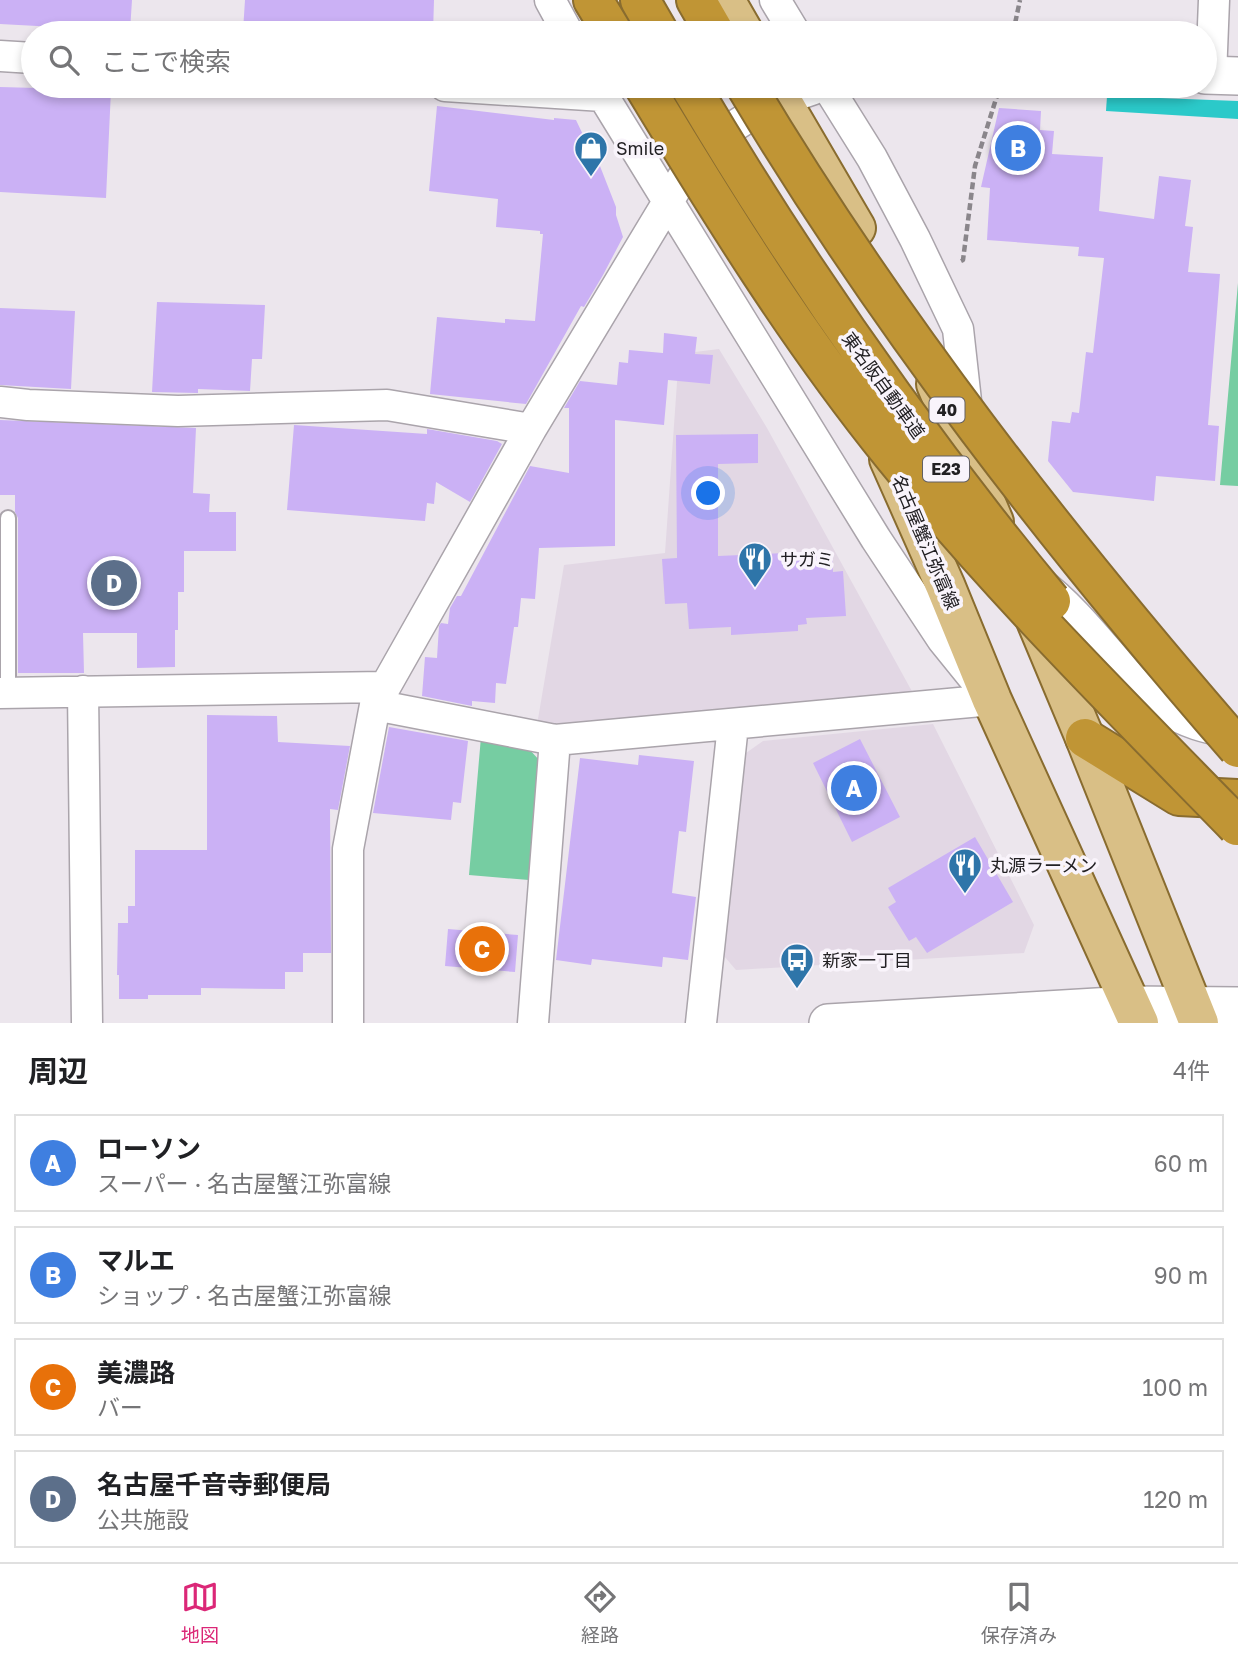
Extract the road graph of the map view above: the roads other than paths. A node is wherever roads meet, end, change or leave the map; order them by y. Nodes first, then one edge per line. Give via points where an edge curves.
1 (550, 0) edge
2 (593, 0) edge
3 (615, 0) edge
4 (640, 0) edge
5 (696, 0) edge
6 (725, 0) edge
7 (775, 0) edge
8 (1214, 0) edge
9 (561, 21) edge
10 (606, 21) edge
11 (627, 21) edge
12 (652, 21) edge
13 (708, 21) edge
14 (737, 21) edge
15 (788, 21) edge
16 (1215, 21) edge
17 (0, 56) edge
18 (21, 57) edge
19 (1217, 57) edge
20 (1218, 76) edge
21 (604, 98) edge
22 (652, 98) edge
23 (672, 98) edge
24 (698, 98) edge
25 (766, 98) edge
26 (781, 98) edge
27 (783, 98) edge
28 (834, 98) edge
29 (701, 147) junction
30 (668, 202) junction
31 (0, 402) edge
32 (531, 429) junction
33 (972, 468) junction
34 (8, 518) dead end
35 (1010, 560) junction
36 (83, 691) junction
37 (4, 693) edge
38 (379, 696) junction
39 (992, 701) junction
40 (733, 724) junction
41 (1238, 734) edge
42 (1085, 738) junction
43 (555, 740) junction
44 (1238, 748) edge
45 (1238, 799) edge
46 (1238, 827) edge
47 (1238, 1006) edge
48 (1134, 1014) edge
49 (1194, 1014) edge
50 (87, 1023) edge
51 (348, 1023) edge
52 (533, 1023) edge
53 (701, 1023) edge
54 (828, 1023) edge

1 - 9 street
2 - 10 highway
3 - 11 main road
4 - 12 highway
5 - 13 highway
6 - 14 main road
7 - 15 street
8 - 16 street
17 - 18 street
19 - 20 street
21 - 30 street
22 - 46 highway, bridge via 818,356 891,453 1047,633
23 - 29 main road, 名古屋蟹江弥富線
24 - 46 highway, 東名阪自動車道 / E23, bridge via 850,338 930,449
25 - 29 street
26 - 44 highway, E23, bridge via 820,205 975,424 1167,667
27 - 33 main road, 40 via 928,364
28 - 33 street via 872,158 958,330
29 - 30 street
29 - 39 main road, 名古屋蟹江弥富線 via 802,302 857,397 895,470
30 - 32 street
30 - 39 street via 876,539 942,639
31 - 32 street via 178,411 387,405
32 - 38 street
33 - 35 main road, 40
34 - 37 lane
35 - 41 street via 1054,593 1163,708 1194,725
35 - 42 main road, 40
36 - 37 street
36 - 38 street
36 - 50 street
38 - 43 street
38 - 51 street via 348,849
39 - 40 street
39 - 48 main road, 名古屋蟹江弥富線
40 - 43 street
40 - 53 street
42 - 45 highway via 1179,796
42 - 49 main road, 40
43 - 52 street
47 - 49 street
48 - 49 street
48 - 54 street

